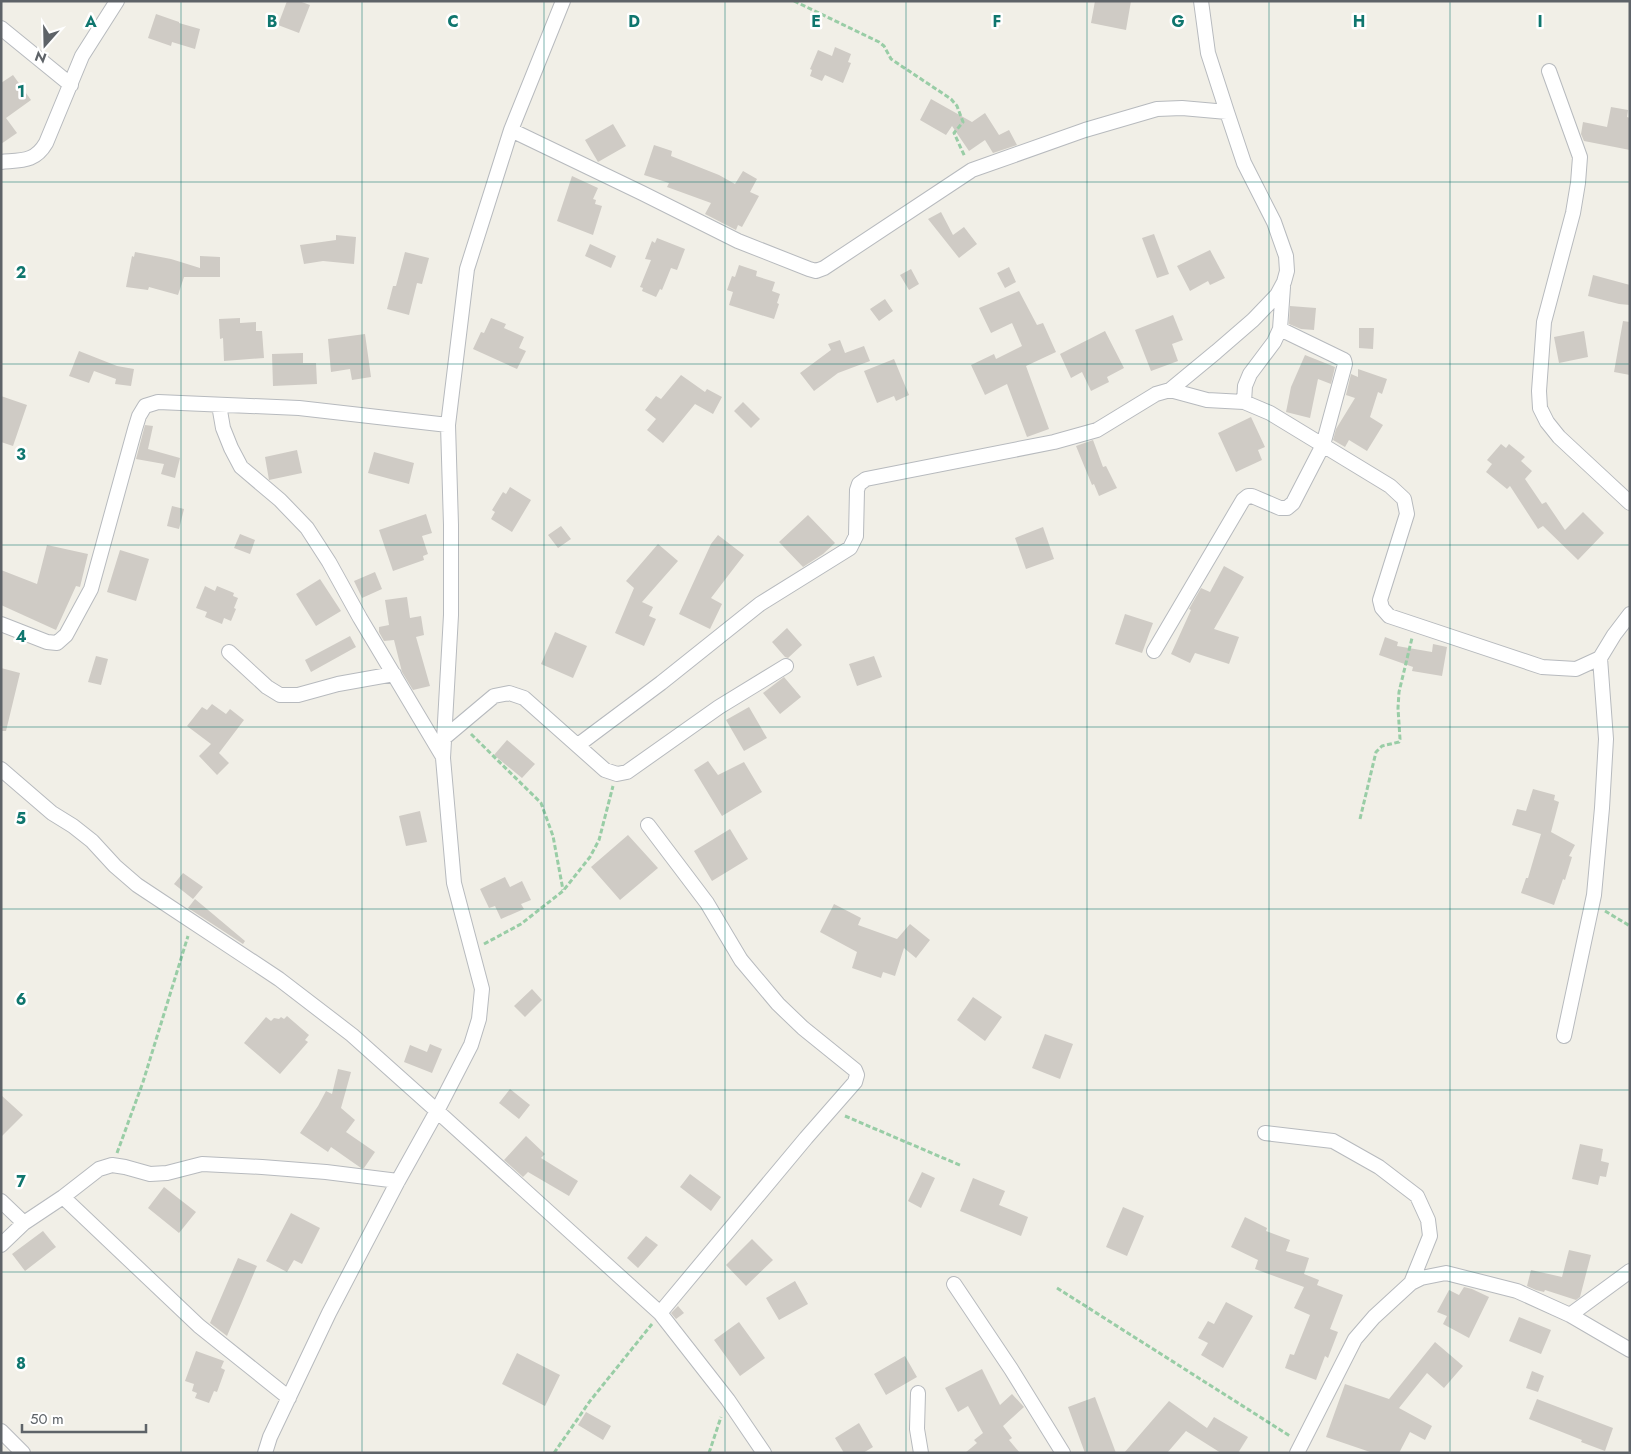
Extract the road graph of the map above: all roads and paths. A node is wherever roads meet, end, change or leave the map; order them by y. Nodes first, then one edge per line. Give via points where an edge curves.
1 (117, 1) edge
2 (563, 1) edge
3 (794, 1) edge
4 (1201, 1) edge
5 (1, 28) edge
6 (1548, 70) dead end
7 (71, 84) junction
8 (1226, 112) junction
9 (511, 130) junction
10 (1, 162) edge
11 (972, 170) junction
12 (1284, 282) junction
13 (1280, 329) junction
14 (1170, 390) junction
15 (1244, 402) junction
16 (219, 405) junction
17 (448, 425) junction
18 (1323, 446) junction
19 (1630, 503) edge
20 (1630, 614) edge
21 (1, 624) edge
22 (1414, 625) junction
23 (1154, 651) dead end
24 (229, 652) dead end
25 (1600, 658) junction
26 (786, 666) dead end
27 (394, 674) junction
28 (460, 723) junction
29 (444, 738) junction
30 (578, 745) junction
31 (443, 758) junction
32 (1, 768) edge
33 (616, 774) junction
34 (1360, 819) dead end
35 (648, 825) dead end
36 (563, 891) junction
37 (1592, 904) junction
38 (192, 921) junction
39 (1630, 926) edge
40 (472, 950) junction
41 (1564, 1036) dead end
42 (437, 1110) junction
43 (831, 1110) junction
44 (1265, 1132) dead end
45 (112, 1165) junction
46 (962, 1166) dead end
47 (398, 1181) junction
48 (63, 1197) junction
49 (1, 1201) edge
50 (24, 1223) junction
51 (1, 1245) edge
52 (1630, 1271) edge
53 (1411, 1283) junction
54 (954, 1284) dead end
55 (1057, 1288) dead end
56 (660, 1314) junction
57 (1570, 1315) junction
58 (1630, 1350) edge
59 (918, 1393) dead end
60 (289, 1398) junction
61 (728, 1400) junction
62 (1, 1431) edge
63 (1299, 1448) edge
64 (23, 1453) edge
65 (265, 1453) edge
66 (554, 1453) edge
67 (709, 1453) edge
68 (764, 1453) edge
69 (921, 1453) edge
70 (1063, 1453) edge

1 - 7 street via 82,56
2 - 9 street
3 - 11 path via 880,42 891,59 951,99 963,122 954,133
4 - 8 street via 1208,52
5 - 7 street
6 - 19 street via 1580,158 1573,213 1544,322 1540,408 1559,437
7 - 10 street via 41,153 29,160
8 - 11 street via 1157,108
8 - 12 street via 1244,163 1274,222 1286,256
9 - 11 street via 738,241 816,271
9 - 17 street via 467,269
12 - 13 street
12 - 14 street via 1277,295 1252,320
13 - 15 street via 1250,374
13 - 18 street via 1344,360 1346,364
14 - 15 street via 1207,400
14 - 30 street via 1156,394 1097,430 1054,442 866,479 857,490 856,536 850,548 760,604
15 - 18 street via 1270,413
16 - 17 street via 299,408
16 - 21 street via 158,402 145,406 135,429 90,589 66,635 57,643 46,642
16 - 27 street via 223,428 241,467 307,528
17 - 29 street via 451,615
18 - 22 street via 1390,486 1404,499 1407,514 1380,600 1389,616
18 - 23 street via 1293,503 1287,508 1252,496 1243,500
20 - 25 street
22 - 25 street via 1542,667 1576,669
22 - 34 path via 1399,692 1400,739 1376,752
24 - 27 street via 280,695 298,695
25 - 37 street via 1606,739
26 - 33 street via 719,707 627,772
27 - 31 street
28 - 29 street
28 - 30 street via 494,696 509,693 524,698
28 - 36 path via 541,803 553,836
29 - 31 street
30 - 33 street via 605,770
31 - 40 street via 454,884
32 - 38 street via 92,841 137,885
33 - 36 path via 599,840
35 - 43 street via 707,903 741,960 778,1004 855,1070 855,1082
36 - 40 path via 521,924
37 - 39 path
37 - 41 street
38 - 42 street via 279,979 345,1029
38 - 45 path via 143,1082
40 - 42 street via 482,989 480,1019 471,1045
42 - 47 street
42 - 56 street
43 - 46 path
43 - 56 street
44 - 53 street via 1333,1141 1379,1167 1417,1196 1428,1220 1430,1236
45 - 47 street via 150,1174 202,1164 326,1172
45 - 48 street via 100,1169
47 - 60 street
48 - 50 street
48 - 60 street via 199,1326
49 - 50 street
50 - 51 street
52 - 57 street
53 - 57 street via 1446,1273 1517,1291
53 - 63 street via 1355,1339
54 - 70 street
55 - 63 path
56 - 61 street
56 - 66 path via 590,1401
57 - 58 street
59 - 69 street via 916,1429
60 - 65 street
61 - 67 path
61 - 68 street
62 - 64 street

